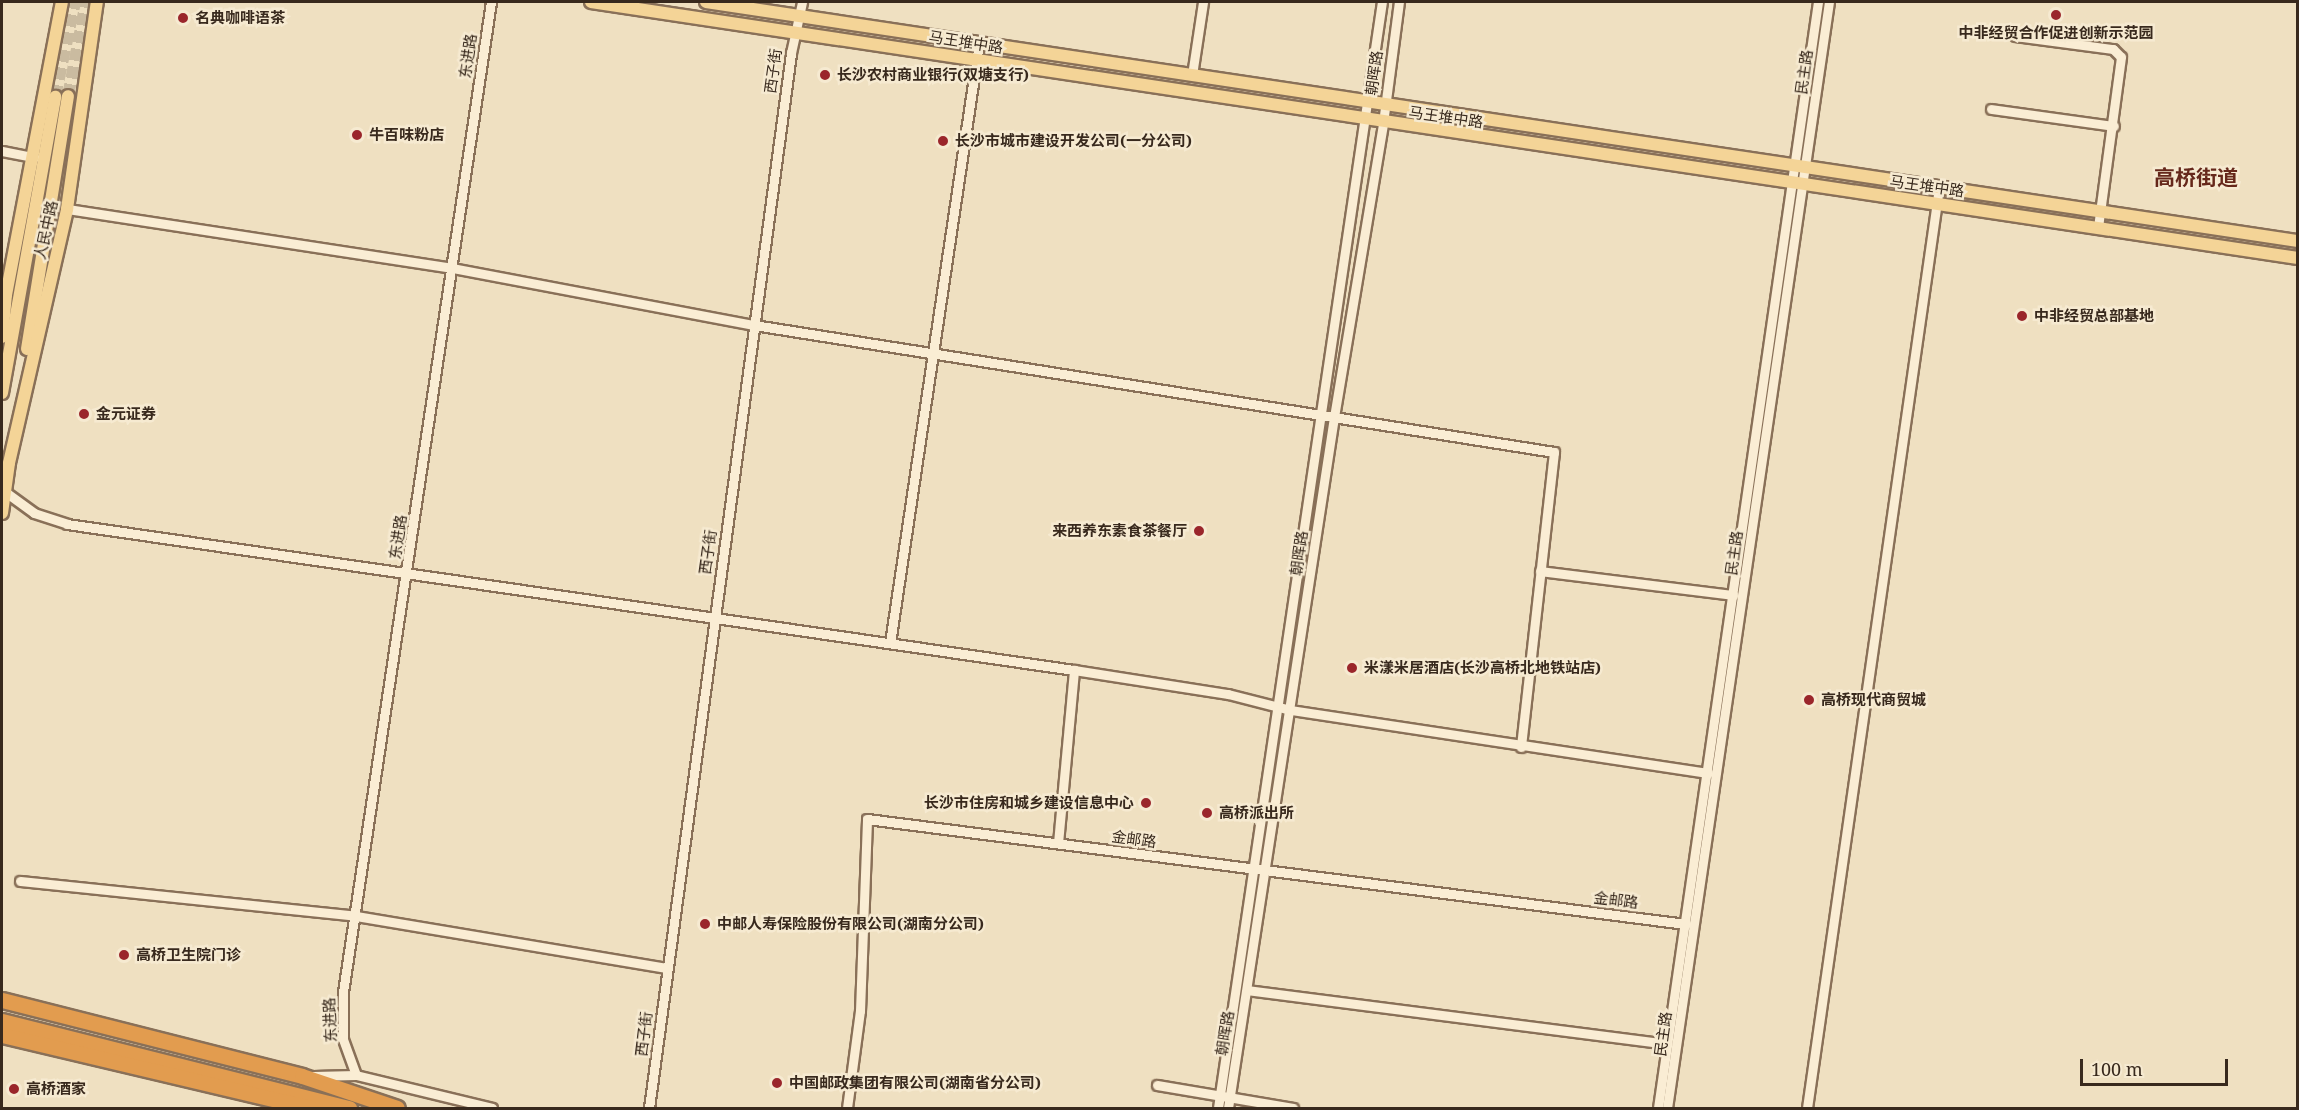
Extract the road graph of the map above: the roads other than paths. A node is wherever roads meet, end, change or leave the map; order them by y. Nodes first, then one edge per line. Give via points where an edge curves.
1 (62, 2) edge
2 (491, 2) edge
3 (591, 2) edge
4 (706, 2) edge
5 (802, 2) edge
6 (1203, 2) edge
7 (1382, 2) edge
8 (1399, 2) edge
9 (1818, 2) edge
10 (1829, 2) edge
11 (96, 3) edge
12 (800, 16) junction
13 (794, 31) junction
14 (2015, 36) dead end
15 (979, 43) junction
16 (976, 59) junction
17 (1192, 75) junction
18 (68, 96) tunnel mouth
19 (55, 97) tunnel mouth
20 (1368, 102) junction
21 (1384, 104) junction
22 (1991, 109) dead end
23 (1364, 120) junction
24 (1383, 123) junction
25 (2114, 126) junction
26 (2, 151) edge
27 (34, 157) junction
28 (1800, 166) junction
29 (1797, 182) junction
30 (1939, 187) junction
31 (1937, 203) junction
32 (67, 209) junction
33 (2102, 212) junction
34 (2098, 227) junction
35 (2298, 241) edge
36 (2298, 258) edge
37 (452, 268) junction
38 (754, 325) junction
39 (2, 337) edge
40 (934, 351) junction
41 (2, 393) edge
42 (1321, 415) junction
43 (1334, 417) junction
44 (9, 463) junction
45 (4, 491) junction
46 (2, 513) edge
47 (1540, 571) junction
48 (408, 572) junction
49 (1734, 595) junction
50 (714, 617) junction
51 (890, 643) junction
52 (1074, 670) junction
53 (1276, 703) junction
54 (1291, 710) junction
55 (1521, 747) junction
56 (1708, 773) junction
57 (1058, 843) junction
58 (1254, 871) junction
59 (1266, 872) junction
60 (20, 882) dead end
61 (356, 916) junction
62 (1686, 924) junction
63 (667, 968) junction
64 (1247, 990) junction
65 (2, 1000) edge
66 (2, 1010) edge
67 (2, 1021) edge
68 (2, 1035) edge
69 (1668, 1044) junction
70 (356, 1075) junction
71 (302, 1076) junction
72 (1156, 1085) dead end
73 (1219, 1098) junction
74 (318, 1099) edge
75 (1229, 1104) edge
76 (349, 1108) edge
77 (397, 1108) edge
78 (492, 1108) edge
79 (649, 1108) edge
80 (847, 1108) edge
81 (1218, 1108) edge
82 (1293, 1108) edge
83 (1658, 1108) edge
84 (1667, 1108) edge
85 (1807, 1108) edge

1 - 27 main road, 人民中路
2 - 37 street, 东进路
3 - 13 main road, 马王堆中路
4 - 12 main road, 马王堆中路
5 - 12 street, 西子街
6 - 17 street
7 - 20 street, 朝晖路
8 - 21 street, 朝晖路
9 - 28 street, 民主路
10 - 28 street, 民主路
11 - 32 main road, 人民中路
12 - 13 street, 西子街
12 - 15 main road, 马王堆中路
13 - 16 main road, 马王堆中路
13 - 38 street, 西子街
14 - 25 street via 2118,52 2122,66
15 - 16 street
15 - 17 main road, 马王堆中路
16 - 23 main road, 马王堆中路
16 - 40 street
17 - 20 main road, 马王堆中路
18 - 44 main road, 人民中路
19 - 41 main road, 人民中路
20 - 21 main road, 马王堆中路
20 - 23 street, 朝晖路
21 - 24 street, 朝晖路
21 - 28 main road, 马王堆中路
22 - 25 street
23 - 24 main road, 马王堆中路
23 - 42 street, 朝晖路
24 - 29 main road, 马王堆中路
24 - 43 street, 朝晖路
25 - 33 street
26 - 27 street
27 - 39 main road, 人民中路 via 6,295
28 - 29 street, 民主路
28 - 30 main road, 马王堆中路
29 - 31 main road, 马王堆中路
29 - 49 street, 民主路
29 - 84 street, 民主路
30 - 31 street
30 - 33 main road, 马王堆中路
31 - 34 main road, 马王堆中路
31 - 85 street
32 - 37 street
32 - 44 main road, 人民中路
33 - 34 street
33 - 35 main road, 马王堆中路
34 - 36 main road, 马王堆中路
37 - 38 street
37 - 48 street, 东进路
38 - 40 street
38 - 50 street, 西子街
40 - 42 street
40 - 51 street
42 - 43 street
42 - 53 street, 朝晖路
43 - 47 street via 1554,453
43 - 54 street, 朝晖路
44 - 45 main road, 人民中路
45 - 46 main road, 人民中路
45 - 48 street via 34,513 67,524
47 - 49 street
47 - 55 street
48 - 50 street
48 - 61 street, 东进路
49 - 56 street, 民主路
50 - 51 street
50 - 63 street, 西子街
51 - 52 street
52 - 53 street
52 - 57 street
53 - 54 street
53 - 58 street, 朝晖路
54 - 55 street
54 - 59 street, 朝晖路
55 - 56 street
56 - 62 street, 民主路
57 - 58 street, 金邮路
57 - 80 street, 金邮路 via 867,819 860,1011
58 - 59 street, 金邮路
58 - 73 street, 朝晖路
59 - 62 street, 金邮路
59 - 64 street, 朝晖路
60 - 61 street
61 - 63 street
61 - 70 street, 东进路 via 343,992 343,1039
62 - 69 street, 民主路
63 - 79 street, 西子街
64 - 69 street
64 - 75 street, 朝晖路
65 - 71 highway
66 - 74 highway
67 - 74 highway
68 - 74 highway
69 - 83 street, 民主路
70 - 71 street
70 - 78 street
71 - 77 highway
72 - 73 street
73 - 75 street
73 - 81 street, 朝晖路
74 - 76 highway
74 - 77 highway
75 - 82 street

